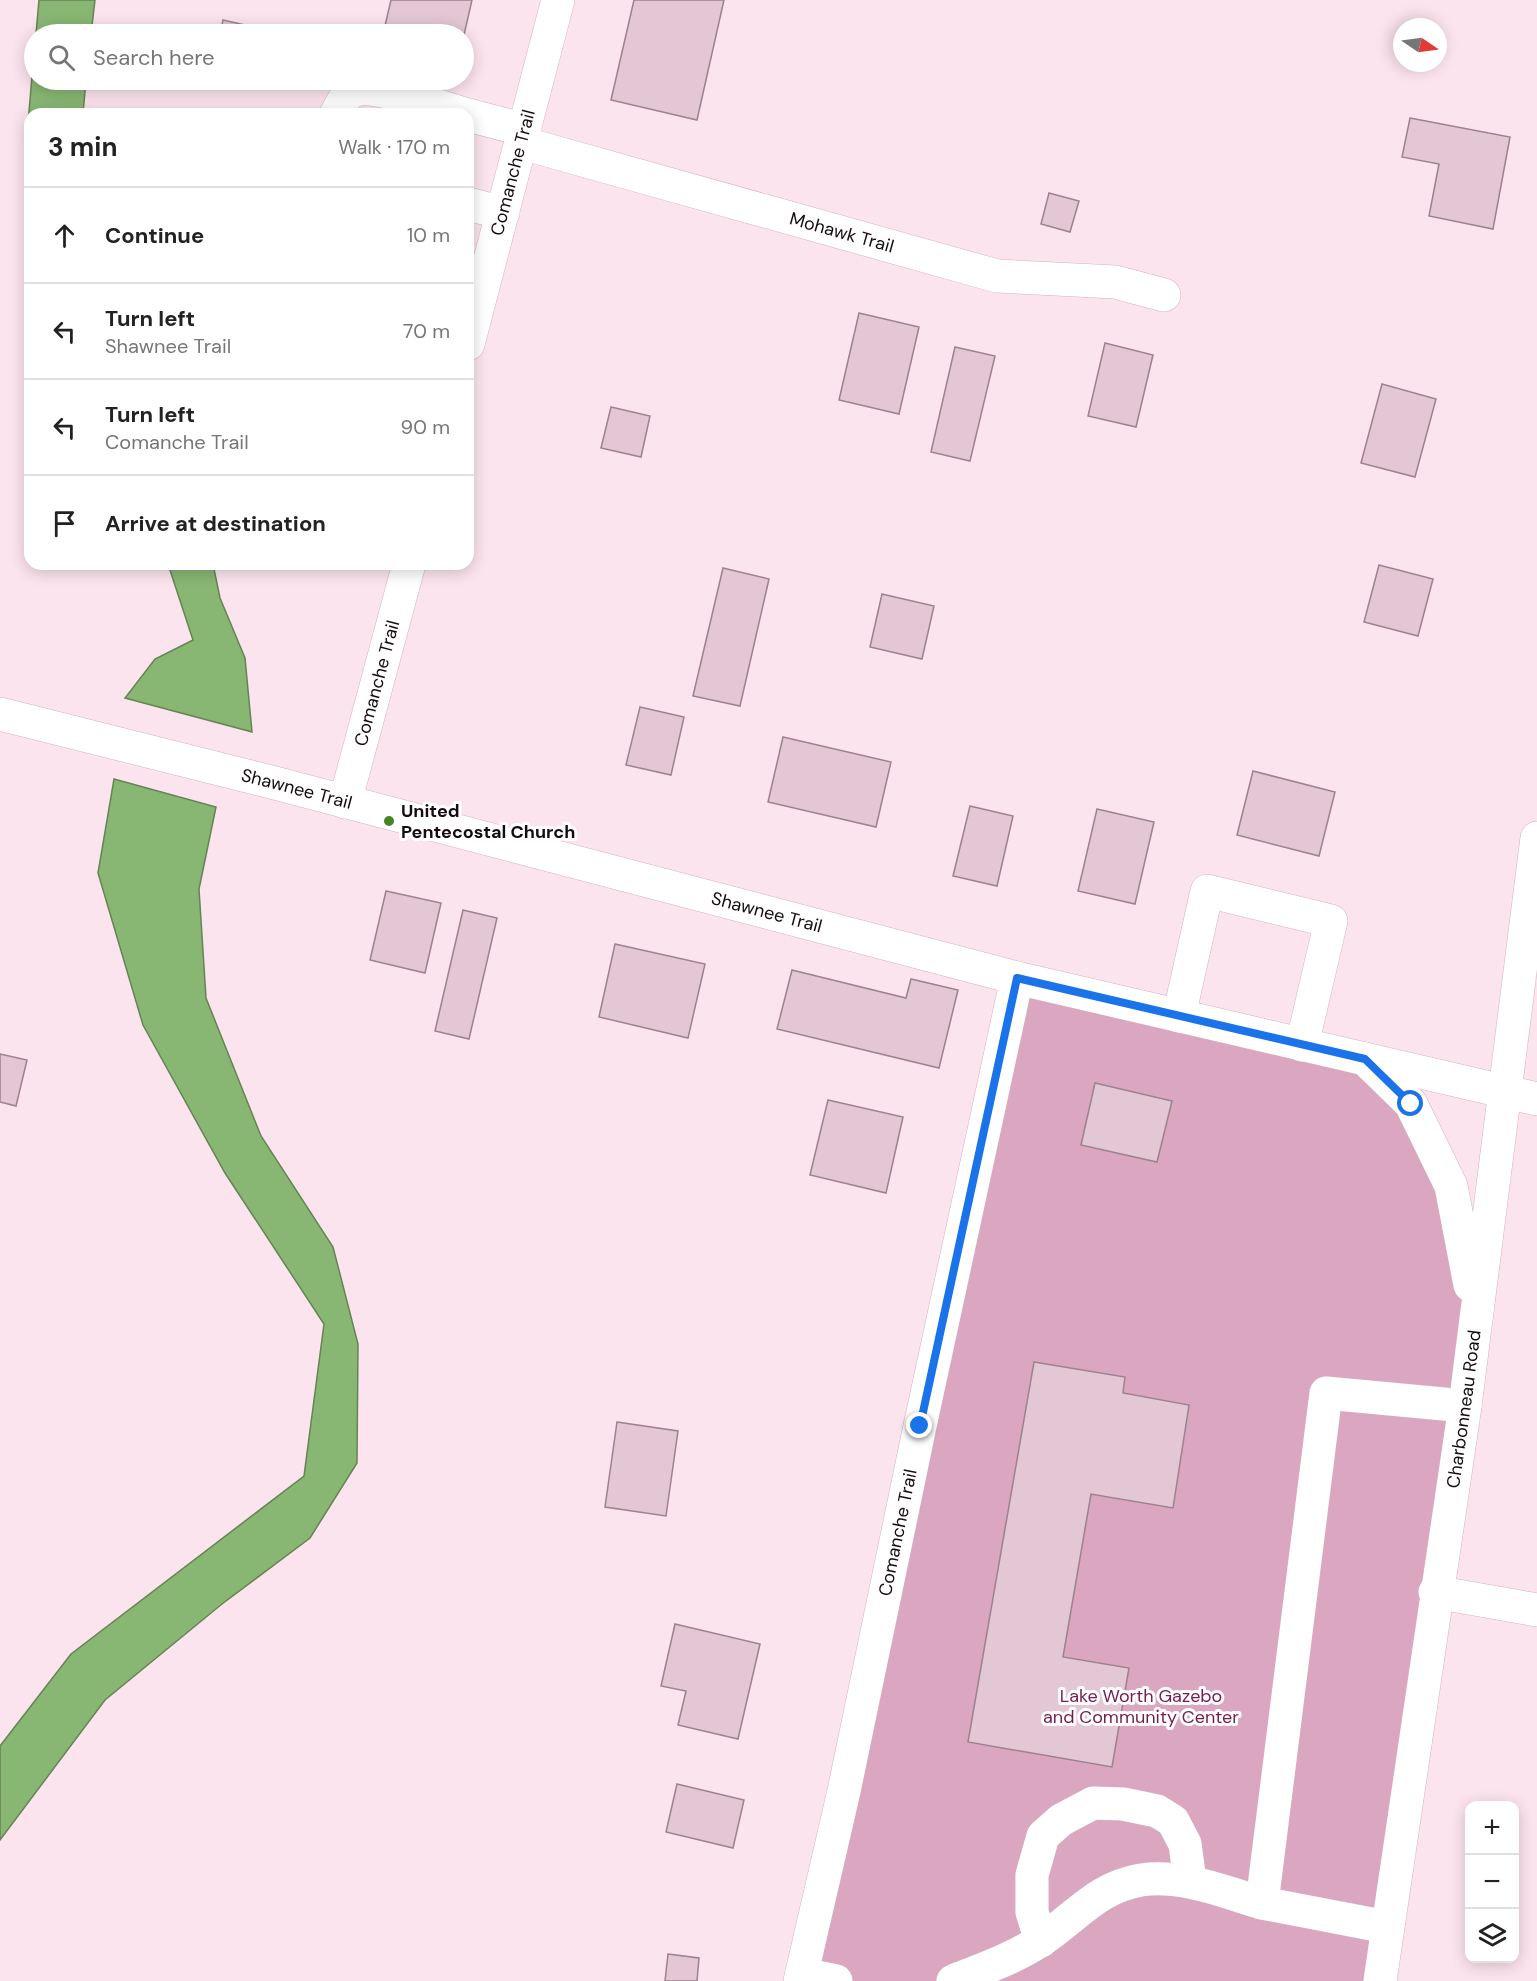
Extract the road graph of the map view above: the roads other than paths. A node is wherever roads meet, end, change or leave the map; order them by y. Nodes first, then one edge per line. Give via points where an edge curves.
1 (558, 0) edge
2 (364, 90) edge
3 (374, 90) edge
4 (339, 108) edge
5 (443, 108) edge
6 (474, 117) edge
7 (523, 136) junction
8 (474, 206) edge
9 (503, 213) junction
10 (481, 247) edge
11 (1164, 295) dead end
12 (474, 299) edge
13 (407, 570) edge
14 (0, 714) edge
15 (345, 802) junction
16 (1537, 838) edge
17 (1017, 978) junction
18 (1179, 1016) junction
19 (1302, 1045) junction
20 (1365, 1059) junction
21 (1503, 1091) junction
22 (1537, 1099) edge
23 (1476, 1315) junction
24 (1465, 1406) junction
25 (1435, 1592) junction
26 (1537, 1610) edge
27 (1190, 1881) junction
28 (1262, 1903) junction
29 (1387, 1927) junction
30 (1041, 1941) junction
31 (801, 1978) edge
32 (836, 1981) edge
33 (953, 1981) edge
34 (1380, 1981) edge

1 - 7 street, Comanche Trail
2 - 4 street, Mohawk Trail via 353,92
3 - 5 street, Mohawk Trail
6 - 7 street, Mohawk Trail
7 - 9 street, Comanche Trail
7 - 11 street, Mohawk Trail via 997,276 1115,282
8 - 9 street
9 - 10 street, Comanche Trail
10 - 12 street, Comanche Trail
13 - 15 street, Comanche Trail
14 - 15 street, Shawnee Trail
15 - 17 street, Shawnee Trail
16 - 21 street, Charbonneau Road
17 - 18 street, Shawnee Trail
17 - 31 street, Comanche Trail
18 - 19 street, Shawnee Trail
18 - 19 street via 1207,891 1331,921
19 - 20 street, Shawnee Trail
20 - 21 street, Shawnee Trail
20 - 23 street via 1411,1104 1451,1186
21 - 22 street, Shawnee Trail
21 - 23 street, Charbonneau Road
23 - 24 street, Charbonneau Road
24 - 25 street, Charbonneau Road
24 - 28 street via 1326,1393
25 - 26 street
25 - 29 street, Charbonneau Road
27 - 28 street
27 - 30 street via 1141,1880 1092,1899
27 - 30 street via 1185,1844 1173,1821 1157,1810 1093,1803 1061,1820 1043,1836 1032,1875 1032,1912
28 - 29 street
29 - 34 street, Charbonneau Road
30 - 33 street
31 - 32 street

